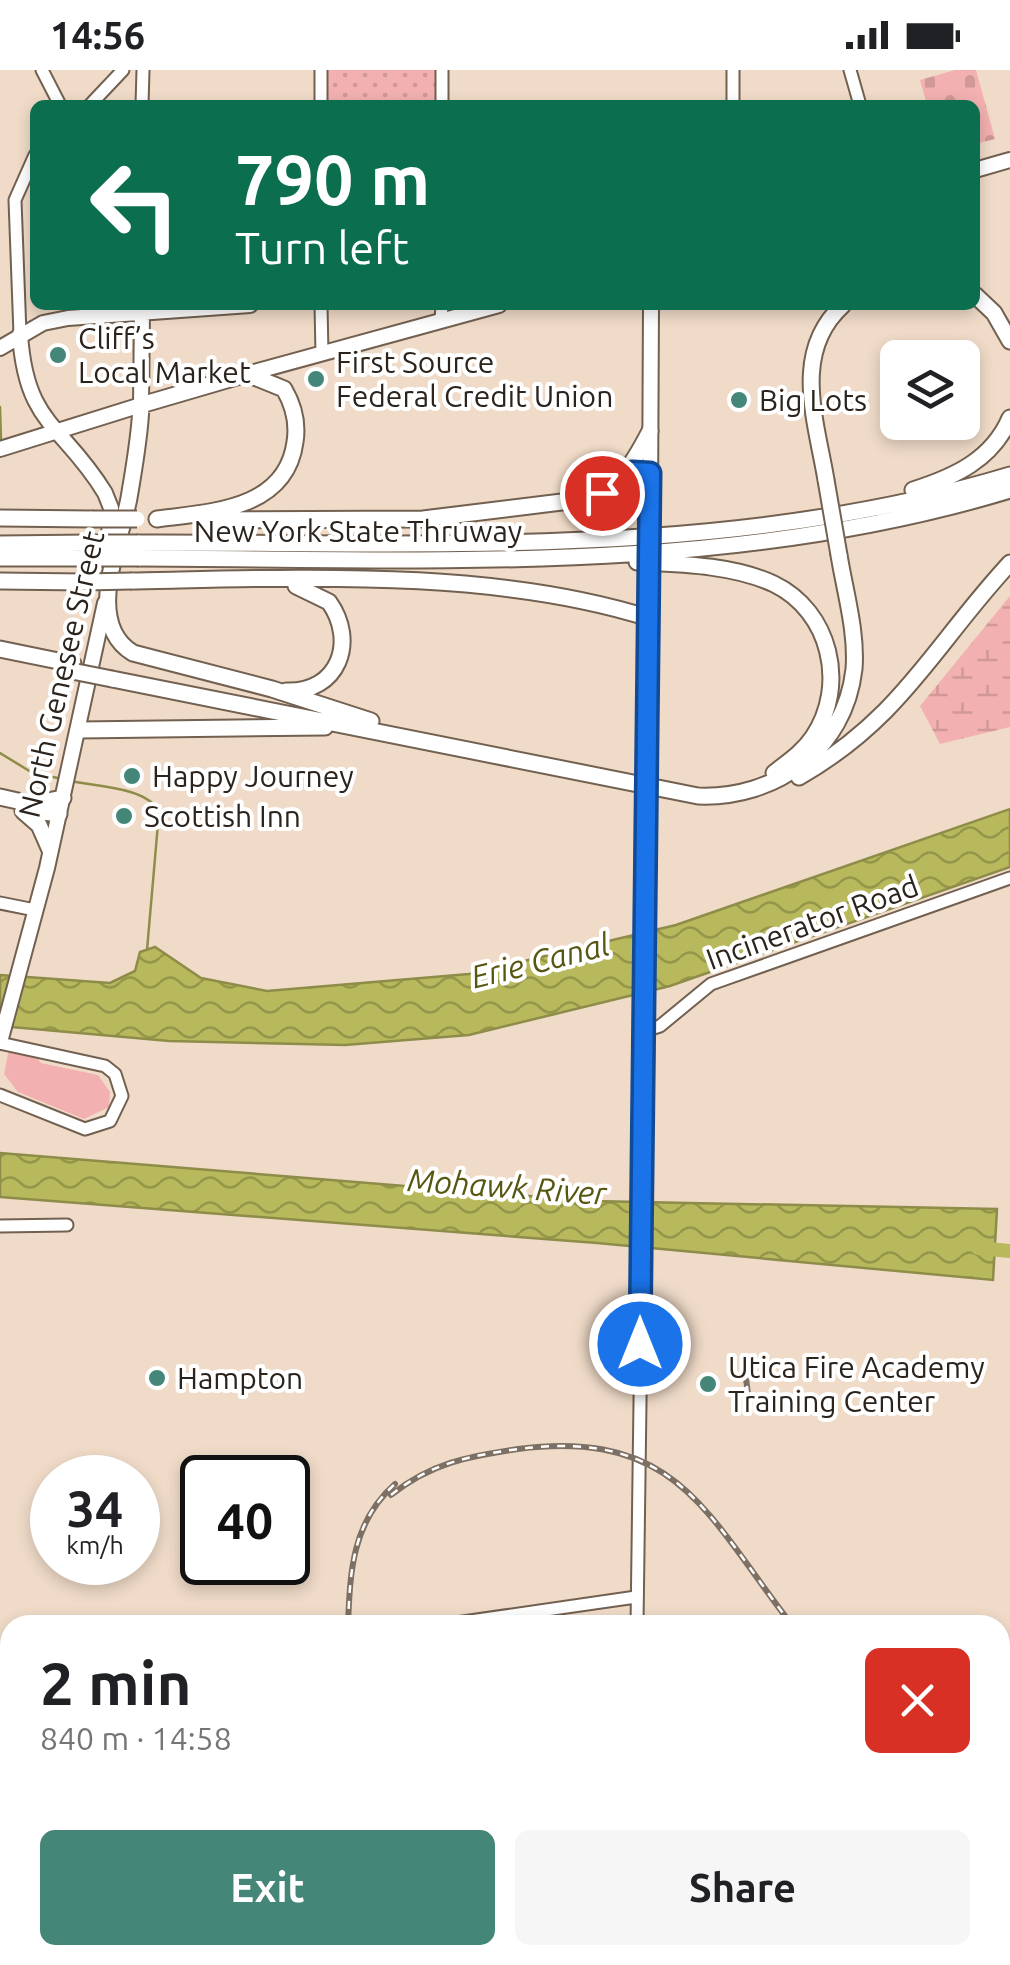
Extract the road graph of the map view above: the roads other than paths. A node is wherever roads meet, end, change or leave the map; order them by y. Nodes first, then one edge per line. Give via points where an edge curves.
1 (143, 70) edge
2 (321, 70) edge
3 (442, 70) edge
4 (732, 70) edge
5 (850, 70) edge
6 (45, 71) edge
7 (121, 74) edge
8 (48, 100) edge
9 (58, 100) edge
10 (95, 100) edge
11 (142, 100) edge
12 (321, 100) edge
13 (442, 100) edge
14 (732, 100) edge
15 (859, 100) edge
16 (1010, 160) edge
17 (30, 166) edge
18 (980, 169) edge
19 (980, 295) edge
20 (980, 298) edge
21 (127, 310) edge
22 (142, 310) edge
23 (321, 310) edge
24 (651, 310) edge
25 (831, 310) edge
26 (838, 310) edge
27 (442, 312) edge
28 (1010, 315) edge
29 (1010, 341) edge
30 (9, 342) edge
31 (322, 354) junction
32 (247, 374) junction
33 (141, 405) junction
34 (1010, 418) edge
35 (55, 431) junction
36 (650, 431) junction
37 (5, 448) edge
38 (650, 473) junction
39 (1010, 474) edge
40 (624, 477) junction
41 (823, 480) junction
42 (1010, 490) edge
43 (841, 514) junction
44 (0, 518) edge
45 (157, 519) junction
46 (0, 544) edge
47 (139, 550) junction
48 (90, 551) junction
49 (0, 558) edge
50 (543, 558) junction
51 (1010, 562) edge
52 (0, 580) edge
53 (278, 580) junction
54 (107, 594) junction
55 (649, 618) junction
56 (0, 649) edge
57 (0, 658) edge
58 (72, 667) junction
59 (112, 675) junction
60 (272, 689) junction
61 (389, 727) junction
62 (369, 729) junction
63 (79, 730) junction
64 (763, 783) junction
65 (64, 793) junction
66 (0, 797) edge
67 (0, 805) edge
68 (20, 809) junction
69 (59, 814) junction
70 (50, 850) junction
71 (1010, 878) edge
72 (0, 903) edge
73 (35, 910) junction
74 (644, 1031) junction
75 (3, 1043) edge
76 (0, 1095) edge
77 (0, 1226) edge
78 (67, 1226) dead end
79 (636, 1597) junction
80 (511, 1615) edge
81 (637, 1615) edge

1 - 11 street
2 - 12 street
3 - 13 street
4 - 14 street
5 - 15 street
6 - 8 street
6 - 9 street
7 - 10 street
7 - 11 street
16 - 18 main road
17 - 30 street via 15,200
19 - 28 highway
20 - 29 highway
21 - 30 main road via 68,318
22 - 33 main road, North Genesee Street
23 - 31 street
24 - 36 main road
25 - 41 highway via 804,369
26 - 41 highway via 824,326 810,363
27 - 31 main road
30 - 35 main road via 27,390
31 - 32 main road
32 - 33 highway
32 - 45 highway via 278,384 290,400 296,430 289,465 254,500
33 - 35 main road
33 - 54 highway, North Genesee Street
34 - 43 highway via 972,465
35 - 37 main road
35 - 54 main road via 96,477 110,508
36 - 38 main road
36 - 40 highway
38 - 40 highway
38 - 55 main road, bridge
39 - 43 highway, New York State Thruway
40 - 45 highway via 591,497 477,516
41 - 64 highway, bridge via 854,645 850,690 814,754 779,780
42 - 50 highway, New York State Thruway via 867,525 738,545
43 - 47 highway, New York State Thruway via 579,541
44 - 45 highway, bridge
46 - 48 highway, New York State Thruway
47 - 48 highway, New York State Thruway, bridge
47 - 50 highway, New York State Thruway
48 - 49 highway, New York State Thruway
50 - 64 highway via 712,568 770,583 796,598 826,643 832,682 812,739
51 - 64 highway via 865,734 799,776
52 - 53 highway, bridge
53 - 55 highway via 531,594
53 - 60 highway via 330,602 345,640 336,668 318,684 302,691
54 - 60 highway via 112,628 132,653
54 - 63 main road, North Genesee Street
55 - 74 street, bridge
56 - 58 highway
57 - 58 highway
58 - 59 highway, bridge
59 - 61 highway
59 - 62 highway
60 - 61 highway
61 - 64 highway via 700,786
62 - 63 highway
62 - 64 highway via 698,796
63 - 65 main road, North Genesee Street
65 - 66 highway via 32,804
65 - 69 main road, North Genesee Street
67 - 68 highway
68 - 69 highway
68 - 70 highway via 39,824
69 - 70 main road, North Genesee Street
70 - 73 main road, North Genesee Street
71 - 74 street, Incinerator Road via 711,984 660,1026
72 - 73 street
73 - 75 main road, North Genesee Street
74 - 79 street
75 - 76 street via 105,1066 122,1096 110,1121 86,1129
77 - 78 street
79 - 80 street
79 - 81 street

